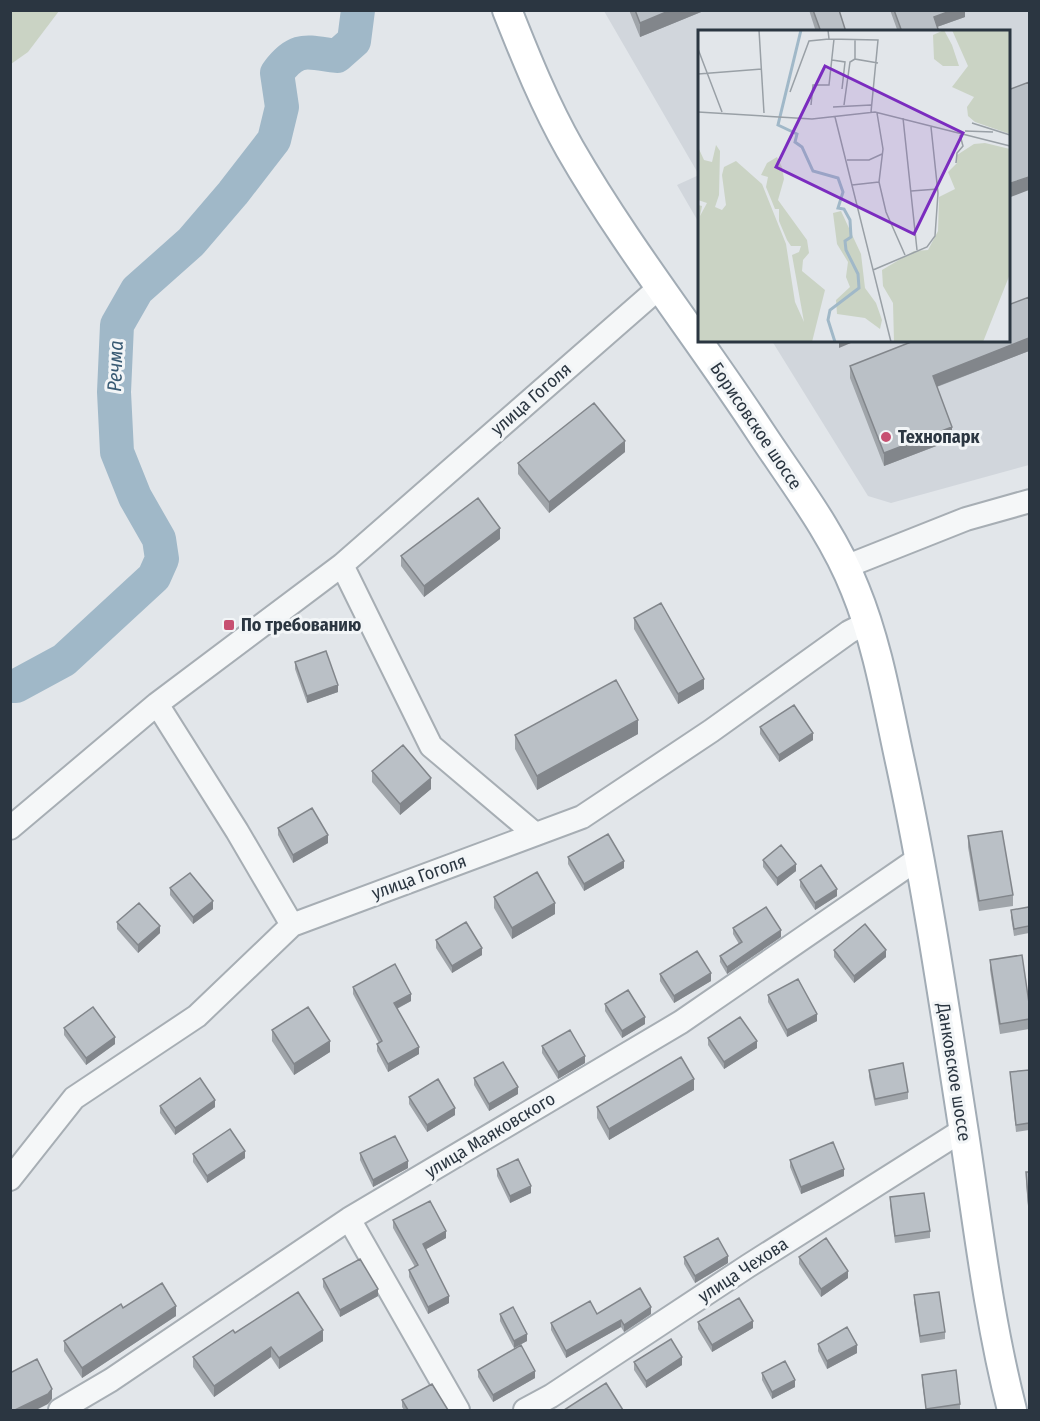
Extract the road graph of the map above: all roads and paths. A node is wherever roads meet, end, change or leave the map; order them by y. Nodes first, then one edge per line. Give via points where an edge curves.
1 (507, 10) edge
2 (660, 287) junction
3 (698, 341) edge
4 (699, 342) edge
5 (1029, 501) edge
6 (342, 565) junction
7 (845, 567) junction
8 (867, 623) junction
9 (157, 704) junction
10 (894, 734) joint
11 (10, 828) edge
12 (535, 834) junction
13 (919, 858) junction
14 (292, 925) junction
15 (963, 1130) junction
16 (10, 1179) edge
17 (349, 1219) junction
18 (1006, 1407) edge
19 (60, 1410) edge
20 (458, 1410) edge
21 (525, 1410) edge

1 - 2 main road, Борисовское шоссе via 569,147
2 - 3 main road, Борисовское шоссе
2 - 6 street, улица Гоголя
4 - 7 main road, Борисовское шоссе via 822,525
5 - 7 street via 966,519
6 - 9 street, улица Гоголя
6 - 12 street via 431,746
7 - 8 main road, Борисовское шоссе
8 - 10 main road, Борисовское шоссе
8 - 12 street, улица Гоголя via 582,817
9 - 11 street, улица Гоголя
9 - 14 street
10 - 13 main road, Данковское шоссе
12 - 14 street, улица Гоголя
13 - 15 main road, Данковское шоссе
13 - 17 street, улица Маяковского via 681,1022
14 - 16 street, улица Гоголя via 197,1016 74,1098
15 - 18 main road, Данковское шоссе
15 - 21 street, улица Чехова
17 - 19 street, улица Маяковского via 111,1380
17 - 20 street

